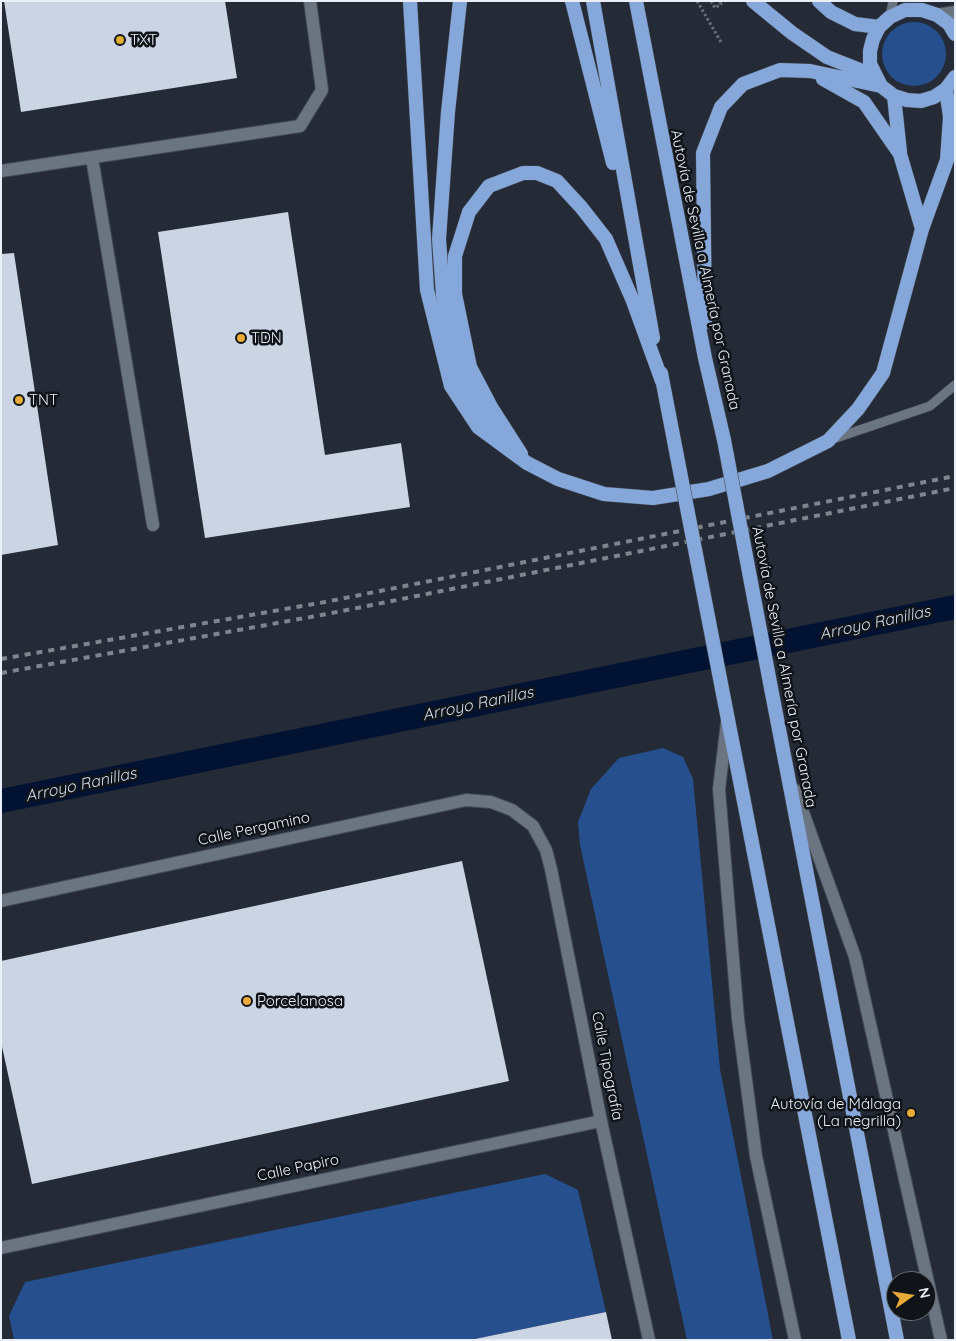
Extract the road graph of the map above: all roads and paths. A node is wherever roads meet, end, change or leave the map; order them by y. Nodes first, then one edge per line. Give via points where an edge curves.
1 (310, 1) edge
2 (410, 1) edge
3 (460, 1) edge
4 (572, 1) edge
5 (593, 1) edge
6 (637, 1) edge
7 (697, 1) edge
8 (711, 1) edge
9 (719, 1) edge
10 (754, 1) edge
11 (819, 1) edge
12 (893, 1) edge
13 (920, 6) edge
14 (955, 12) edge
15 (937, 15) junction
16 (890, 17) junction
17 (879, 27) junction
18 (955, 34) edge
19 (721, 42) dead end
20 (810, 71) junction
21 (878, 81) junction
22 (952, 81) edge
23 (894, 96) junction
24 (955, 148) edge
25 (900, 154) junction
26 (92, 158) junction
27 (951, 165) edge
28 (1, 171) edge
29 (922, 229) junction
30 (644, 291) junction
31 (705, 358) junction
32 (662, 381) junction
33 (955, 385) edge
34 (828, 441) junction
35 (527, 464) junction
36 (152, 525) dead end
37 (727, 715) junction
38 (786, 764) junction
39 (512, 810) joint
40 (1, 900) edge
41 (601, 1121) junction
42 (1, 1248) edge
43 (844, 1313) junction
44 (649, 1340) edge
45 (795, 1340) edge
46 (844, 1340) edge
47 (849, 1340) edge
48 (897, 1340) edge
49 (941, 1340) edge

1 - 26 street via 322,90 300,126
2 - 35 highway via 427,290 438,338 451,386 478,427
3 - 35 highway via 439,239 442,295 459,371 482,416
4 - 30 highway
5 - 30 highway
6 - 31 highway, Autovía de Sevilla a Almería por Granada
7 - 19 path
8 - 9 path via 715,8 721,4
10 - 21 highway via 826,56
11 - 17 highway via 855,24
12 - 16 lane
13 - 15 highway
13 - 16 highway
14 - 15 street
15 - 18 highway via 949,24
16 - 17 highway
17 - 21 highway via 870,51 870,64
20 - 21 highway
20 - 25 highway via 864,102
20 - 31 highway via 780,70 743,84 721,107 703,153
21 - 23 highway
22 - 23 highway via 934,97 921,101
22 - 27 highway
23 - 25 highway
24 - 27 highway
25 - 29 highway
26 - 28 street
26 - 36 street
27 - 29 highway
29 - 34 highway via 883,373 858,409
30 - 32 highway
31 - 38 highway, Autovía de Sevilla a Almería por Granada, bridge via 724,440
32 - 35 highway via 606,240 558,181 537,173 523,173 489,186 469,212 455,256 455,294 470,367
32 - 37 highway, bridge
33 - 34 lane via 930,406
34 - 35 highway via 768,471 709,489 654,498 604,494 558,479
37 - 43 highway
37 - 45 street via 719,789 738,1018 756,1156
38 - 48 highway, Autovía de Sevilla a Almería por Granada
38 - 49 street via 855,957
39 - 40 street, Calle Pergamino via 491,802 466,800
39 - 41 street, Calle Tipografía via 533,826 546,850
41 - 42 street, Calle Papiro
41 - 44 street, Calle Tipografía
43 - 46 street
43 - 47 highway

